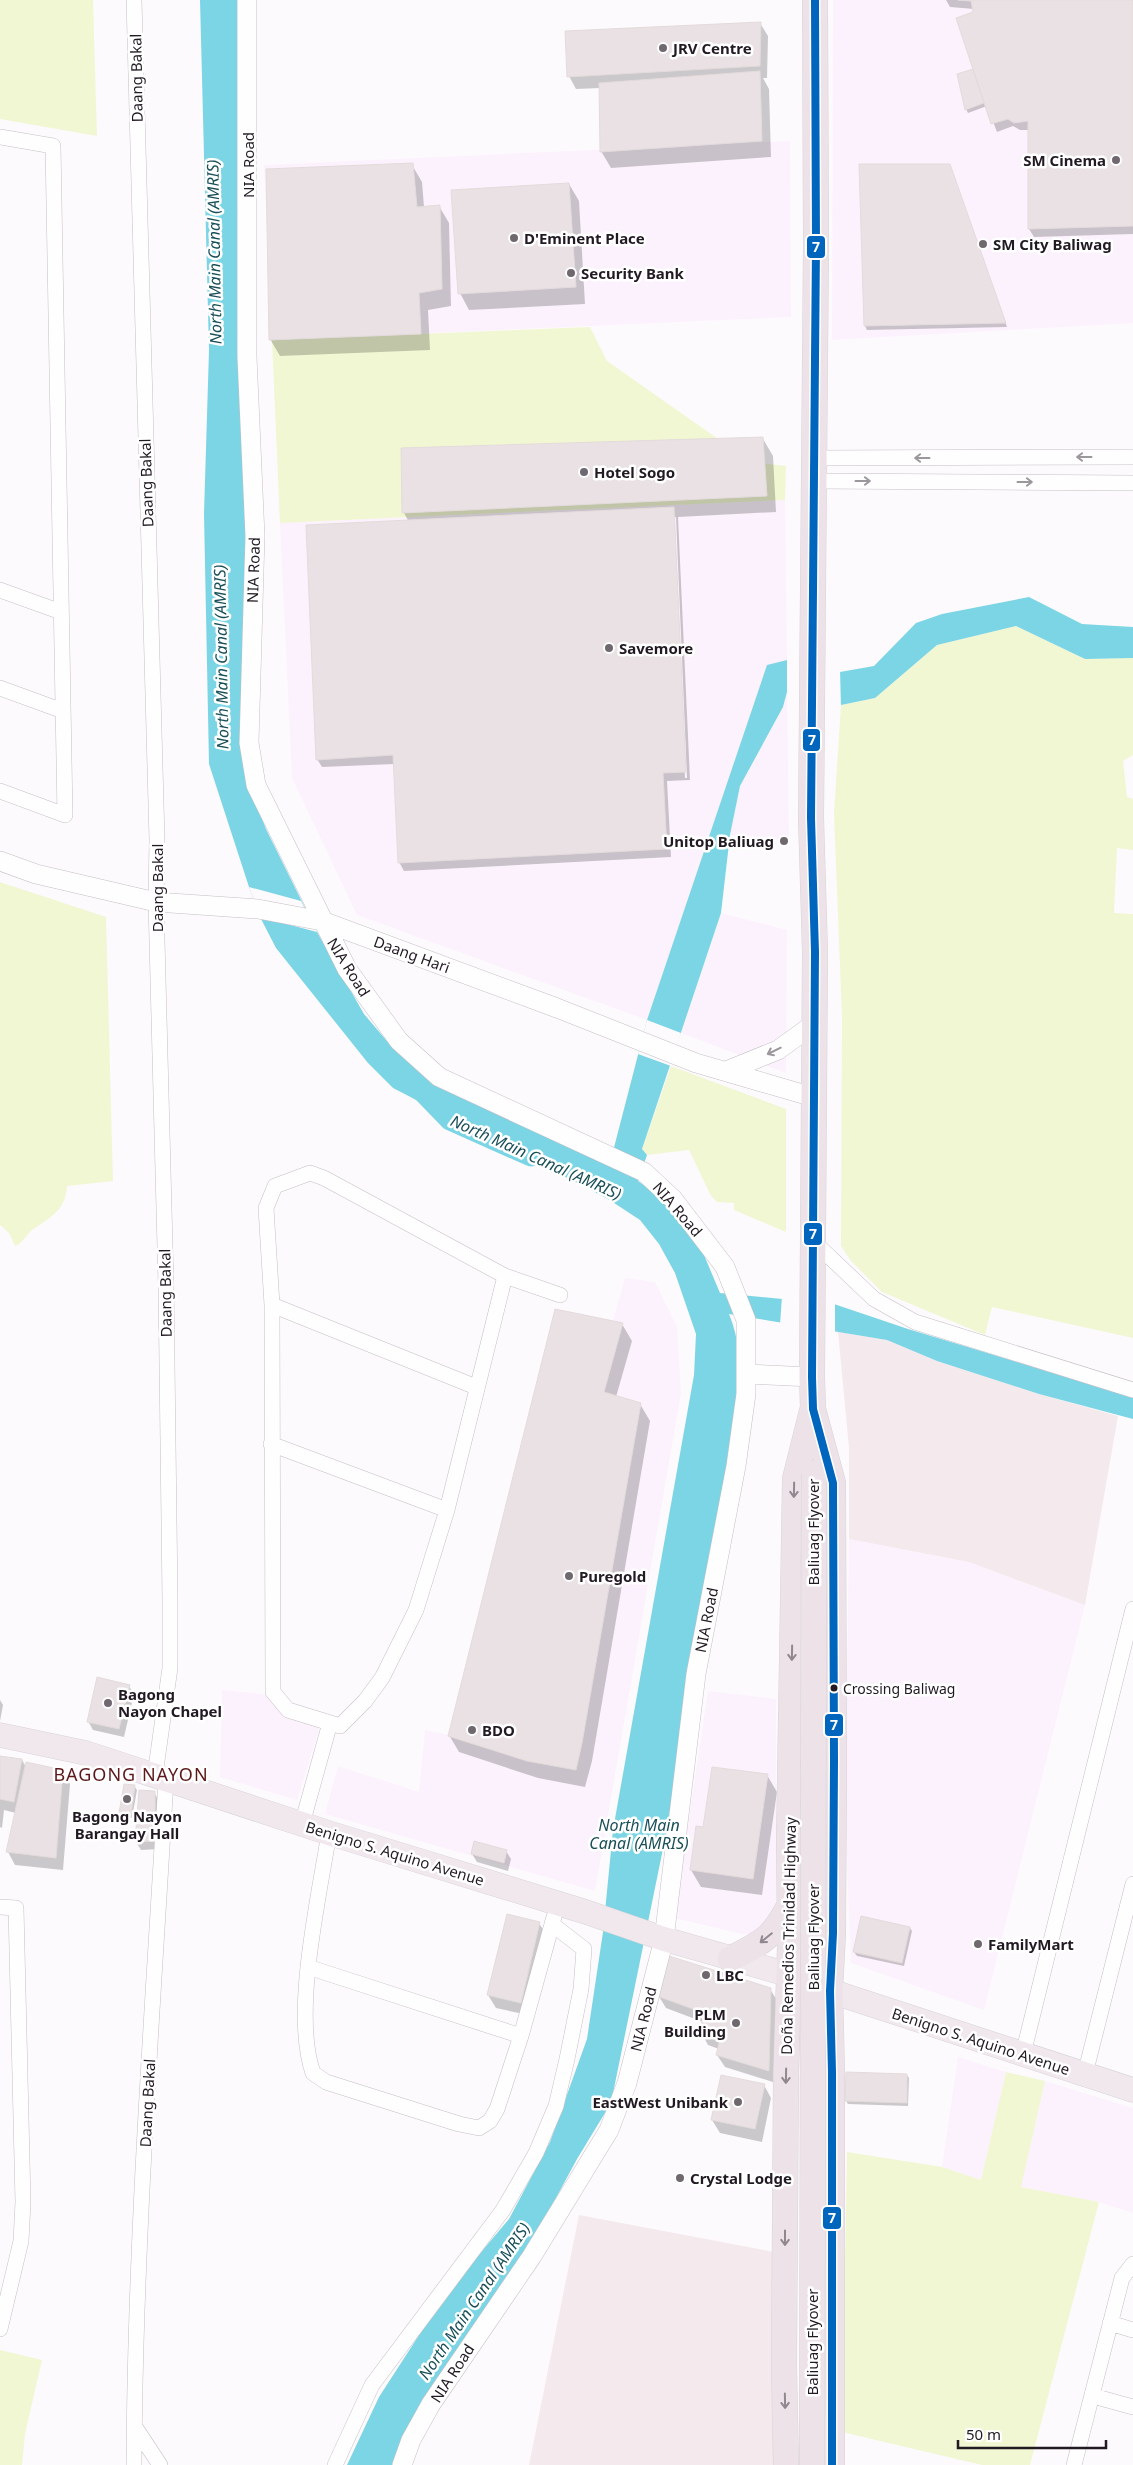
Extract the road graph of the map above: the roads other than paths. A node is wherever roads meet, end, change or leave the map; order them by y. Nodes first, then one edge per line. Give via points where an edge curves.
1 (134, 0) edge
2 (247, 0) edge
3 (815, 0) edge
4 (0, 136) edge
5 (1133, 457) edge
6 (814, 469) junction
7 (1133, 483) edge
8 (0, 590) edge
9 (61, 612) junction
10 (0, 688) edge
11 (63, 711) junction
12 (0, 791) edge
13 (0, 861) edge
14 (156, 902) junction
15 (322, 921) junction
16 (814, 1024) junction
17 (726, 1072) junction
18 (813, 1097) junction
19 (814, 1242) junction
20 (505, 1276) junction
21 (560, 1295) dead end
22 (272, 1306) junction
23 (746, 1374) junction
24 (812, 1378) junction
25 (476, 1387) junction
26 (1133, 1390) edge
27 (813, 1409) junction
28 (271, 1444) junction
29 (447, 1510) junction
30 (1133, 1609) edge
31 (330, 1722) junction
32 (0, 1735) edge
33 (161, 1777) junction
34 (302, 1824) junction
35 (328, 1833) junction
36 (1133, 1884) edge
37 (790, 1904) junction
38 (0, 1907) edge
39 (555, 1915) junction
40 (656, 1936) junction
41 (730, 1959) junction
42 (308, 1967) junction
43 (790, 1975) junction
44 (830, 1991) junction
45 (521, 2036) junction
46 (1023, 2054) junction
47 (1085, 2074) junction
48 (1133, 2090) edge
49 (1133, 2264) edge
50 (1110, 2323) junction
51 (0, 2329) edge
52 (1133, 2330) edge
53 (1093, 2396) junction
54 (1133, 2407) edge
55 (134, 2426) junction
56 (134, 2465) edge
57 (160, 2465) edge
58 (335, 2465) edge
59 (402, 2465) edge
60 (786, 2465) edge
61 (812, 2465) edge
62 (832, 2465) edge
63 (1074, 2465) edge

1 - 14 street, Daang Bakal via 157,840
2 - 15 street, NIA Road via 247,357 255,536 249,743 256,785
3 - 6 highway, Doña Remedios Trinidad Highway
4 - 9 street via 53,146
5 -> 6 street
6 -> 7 street
6 - 16 highway, Doña Remedios Trinidad Highway via 811,818
8 - 9 street
9 - 11 street
10 - 11 street
11 - 12 street via 65,815
13 - 14 street, Daang Hari via 36,874
14 - 15 street, Daang Hari via 258,909
14 - 33 street, Daang Bakal via 170,1609 170,1668
15 - 17 street, Daang Hari
15 - 23 street, NIA Road via 347,969 399,1041 439,1076 644,1172 673,1199 724,1267 739,1300 746,1320
16 -> 17 street via 778,1050
16 - 18 highway, Doña Remedios Trinidad Highway
17 - 18 street, Daang Hari
18 - 19 highway, Doña Remedios Trinidad Highway
19 - 24 highway, Doña Remedios Trinidad Highway
19 - 26 street via 874,1299 915,1322
20 - 21 street
20 - 22 street via 310,1173 275,1186 266,1208
20 - 25 street
22 - 25 street
22 - 28 street
23 - 24 street
23 - 40 street, NIA Road via 736,1466 696,1674
24 - 27 highway, Doña Remedios Trinidad Highway
25 - 29 street
27 -> 37 highway, Doña Remedios Trinidad Highway via 795,1479
27 - 44 highway, Doña Remedios Trinidad Highway via 833,1483 833,1933
27 - 61 highway, Baliuag Flyover, bridge
28 - 29 street
28 - 31 street via 273,1692 288,1710
29 - 31 street via 416,1610 382,1678 340,1726
30 - 46 street
31 - 34 street
32 - 33 main road, Benigno S. Aquino Avenue via 86,1753
33 - 34 main road, Benigno S. Aquino Avenue
33 - 55 street, Daang Bakal
34 - 35 main road, Benigno S. Aquino Avenue
35 - 39 main road, Benigno S. Aquino Avenue
35 - 42 street
36 - 47 street
37 -> 41 highway via 779,1926 765,1940
37 - 43 highway, Doña Remedios Trinidad Highway
38 - 51 street via 16,1908 23,2202 21,2242
39 - 40 main road, Benigno S. Aquino Avenue via 586,1912
39 - 45 street
39 - 58 street via 584,1949 581,1989 556,2106 536,2153 503,2210 372,2385
40 - 41 main road, Benigno S. Aquino Avenue
40 - 59 street, NIA Road via 627,2083 609,2130 532,2256 431,2404
41 - 43 main road, Benigno S. Aquino Avenue
42 - 45 street
42 - 45 street via 305,2039 308,2061 312,2073 326,2082 479,2128 490,2121 497,2109
43 -> 60 highway, Doña Remedios Trinidad Highway via 785,2200
44 - 46 main road, Benigno S. Aquino Avenue
44 - 62 highway, Doña Remedios Trinidad Highway
46 - 47 main road, Benigno S. Aquino Avenue
47 - 48 main road, Benigno S. Aquino Avenue
49 - 50 street via 1122,2278
50 - 52 street
50 - 53 street
53 - 54 street
53 - 63 street
55 - 56 street, Daang Bakal
55 - 57 street

